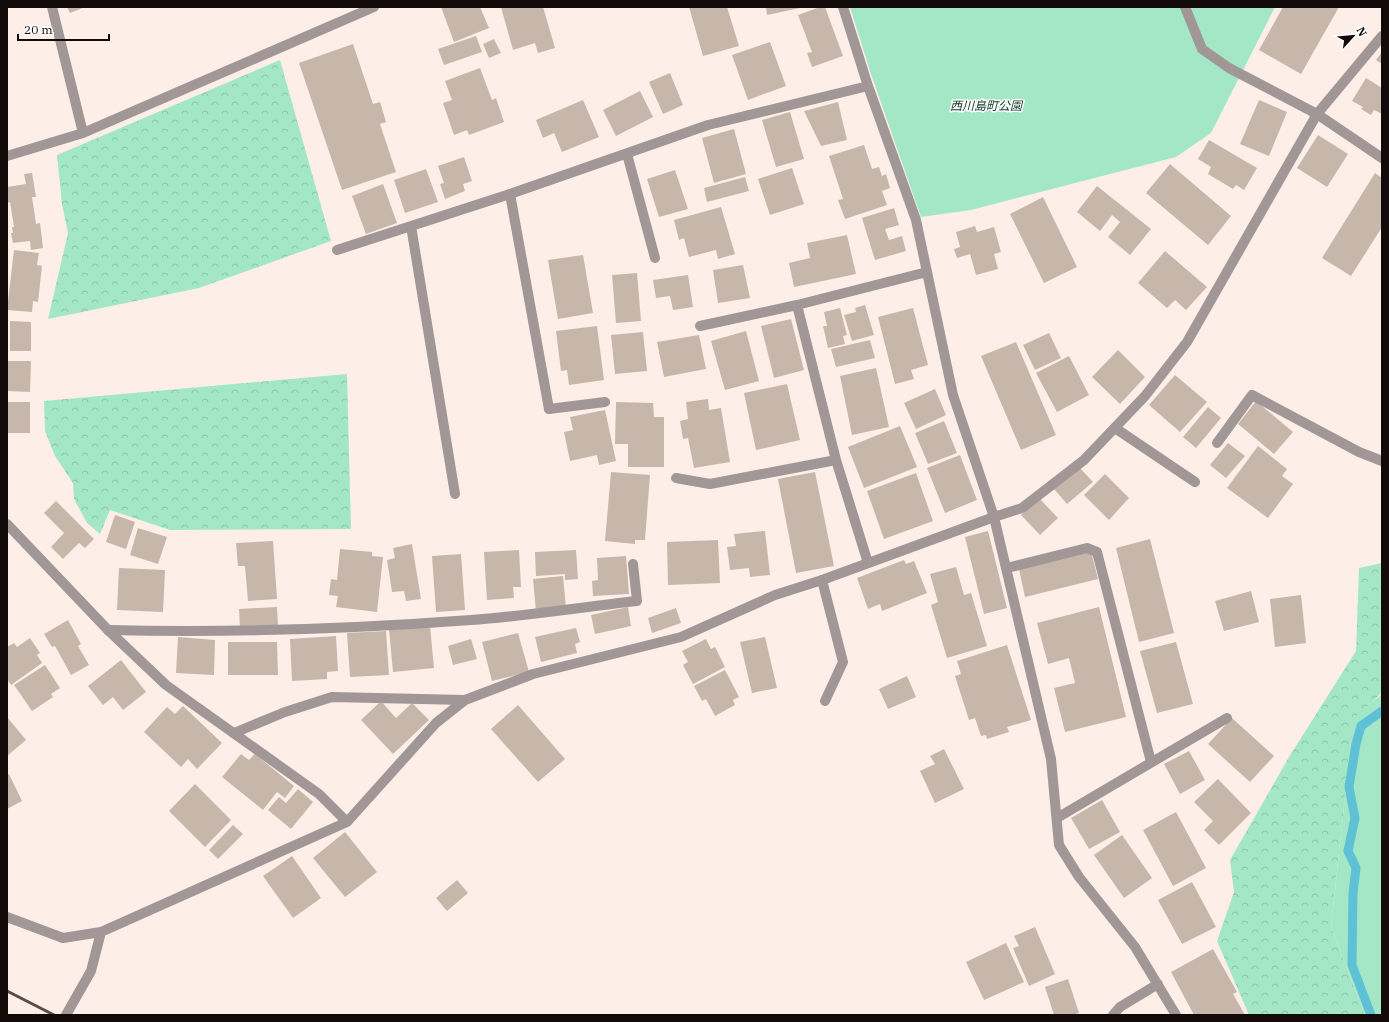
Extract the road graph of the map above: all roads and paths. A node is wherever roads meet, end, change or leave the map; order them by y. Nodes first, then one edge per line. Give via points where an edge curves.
1 (52, 7) edge
2 (374, 7) edge
3 (843, 7) edge
4 (1185, 7) edge
5 (1382, 36) edge
6 (868, 86) junction
7 (1317, 114) junction
8 (83, 133) junction
9 (627, 154) junction
10 (7, 156) edge
11 (1382, 158) edge
12 (510, 194) junction
13 (411, 226) junction
14 (337, 250) dead end
15 (655, 258) dead end
16 (927, 272) junction
17 (797, 305) junction
18 (700, 326) dead end
19 (605, 402) dead end
20 (1115, 428) junction
21 (1217, 443) dead end
22 (836, 460) junction
23 (1382, 461) edge
24 (676, 478) dead end
25 (1195, 482) dead end
26 (455, 494) dead end
27 (994, 517) junction
28 (7, 524) edge
29 (868, 563) junction
30 (633, 564) dead end
31 (1007, 568) junction
32 (822, 580) junction
33 (108, 630) junction
34 (465, 700) junction
35 (825, 701) dead end
36 (1227, 718) dead end
37 (234, 733) junction
38 (1151, 762) junction
39 (1057, 818) junction
40 (347, 822) junction
41 (7, 917) edge
42 (101, 932) junction
43 (1158, 984) junction
44 (66, 1015) edge
45 (1113, 1015) edge
46 (1176, 1015) edge

1 - 8 street
2 - 8 street
3 - 6 street
4 - 7 street via 1202,49 1229,68
5 - 7 street
6 - 9 street via 708,125
6 - 16 street via 916,220
7 - 11 street
7 - 20 street via 1187,342 1145,396
8 - 10 street
9 - 12 street
9 - 15 street
12 - 13 street
12 - 19 street via 549,410
13 - 14 street
13 - 26 street
16 - 17 street
16 - 27 street via 953,395
17 - 18 street
17 - 22 street
20 - 25 street
20 - 27 street via 1084,460 1022,508
21 - 23 street via 1252,395 1359,452
22 - 24 street via 710,484
22 - 29 street
27 - 29 street
27 - 31 street
28 - 33 street
29 - 32 street
30 - 33 street via 637,601 473,620 290,630
31 - 38 street via 1087,548 1097,552
31 - 39 street via 1051,759
32 - 34 street via 775,595 681,637 532,674
32 - 35 street via 843,662
33 - 37 street via 166,685
34 - 37 street via 332,697 285,712
34 - 40 street via 436,723
36 - 38 street
37 - 40 street via 319,794
38 - 39 street
39 - 43 street via 1059,844 1079,877 1135,947
40 - 42 street
41 - 42 street via 63,938
42 - 44 street via 90,971
43 - 45 street via 1120,1007
43 - 46 street

